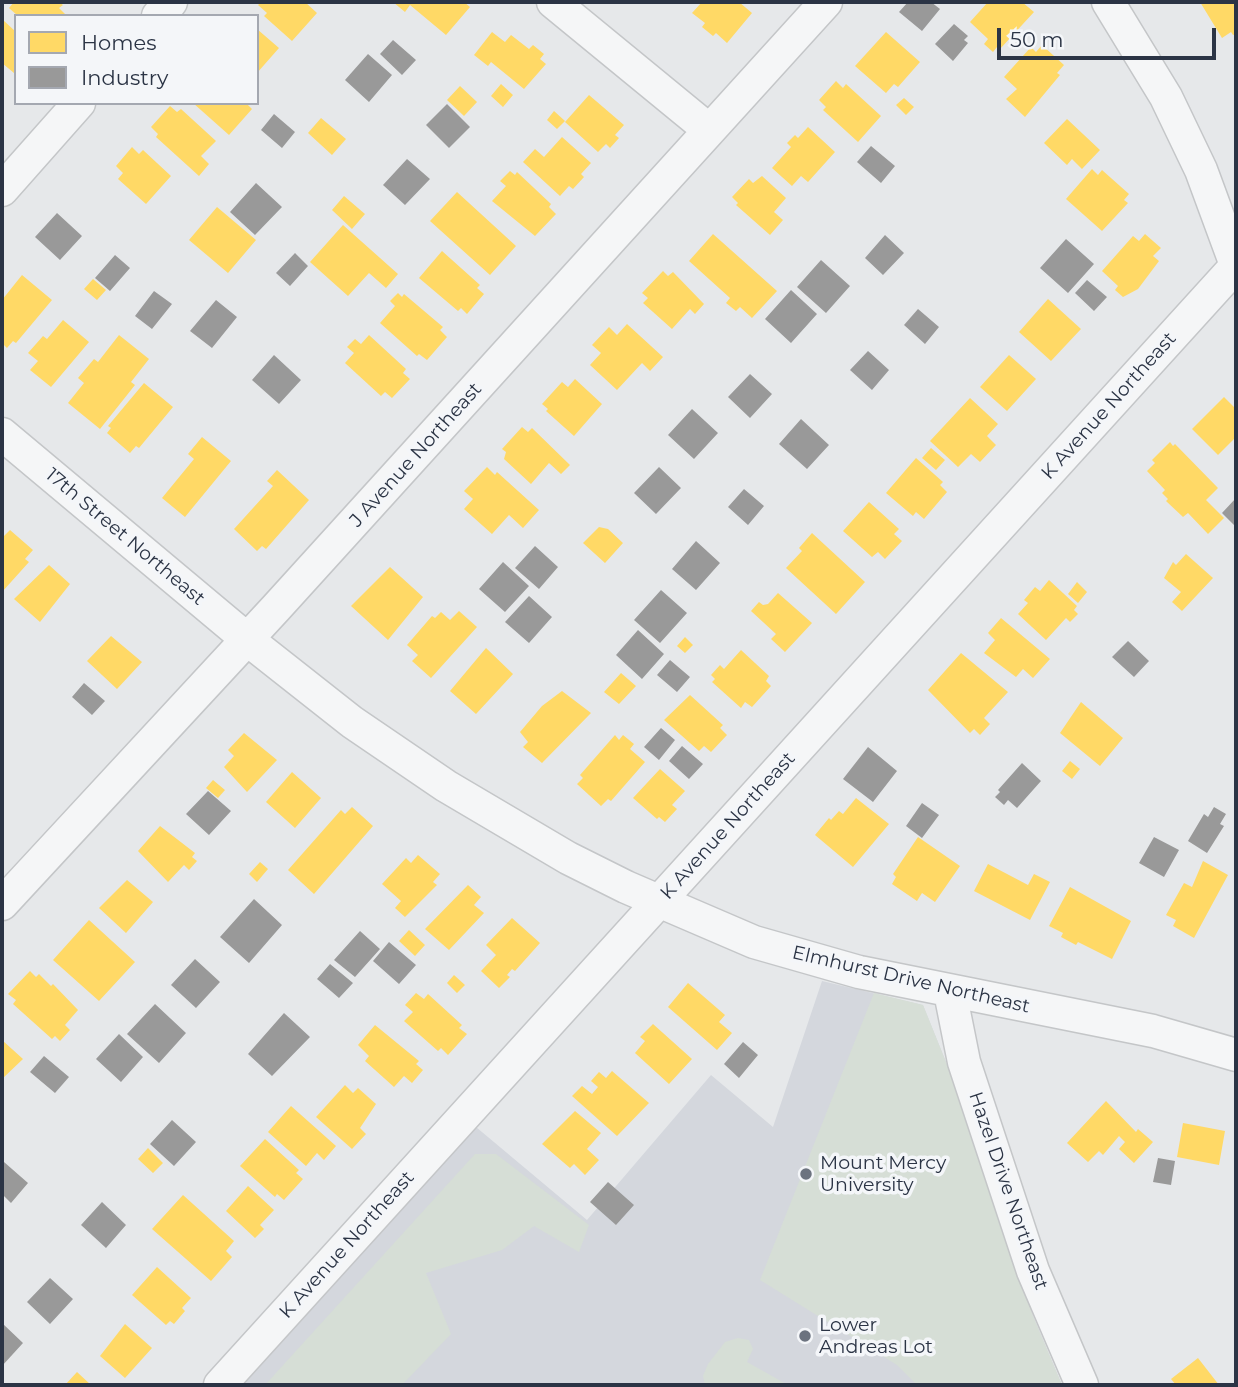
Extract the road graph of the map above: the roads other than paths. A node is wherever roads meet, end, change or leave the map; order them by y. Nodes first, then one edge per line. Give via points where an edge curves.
1 (553, 2) edge
2 (826, 2) edge
3 (1108, 2) edge
4 (77, 105) edge
5 (709, 130) junction
6 (2, 190) edge
7 (1236, 266) edge
8 (2, 434) edge
9 (248, 640) junction
10 (659, 902) junction
11 (2, 904) edge
12 (950, 992) junction
13 (1236, 1055) edge
14 (220, 1385) edge
15 (1082, 1385) edge

1 - 5 street
2 - 5 street, J Avenue Northeast
3 - 7 street via 1172,109 1201,170
4 - 6 street
5 - 9 street, J Avenue Northeast
7 - 10 street, K Avenue Northeast
8 - 9 street, 17th Street Northeast
9 - 10 street, Elmhurst Drive Northeast via 352,722 446,786 568,858
9 - 11 street, J Avenue Northeast
10 - 12 street, Elmhurst Drive Northeast via 754,942
10 - 14 street, K Avenue Northeast
12 - 13 street, Elmhurst Drive Northeast via 1153,1031
12 - 15 street, Hazel Drive Northeast via 964,1062 1033,1271

